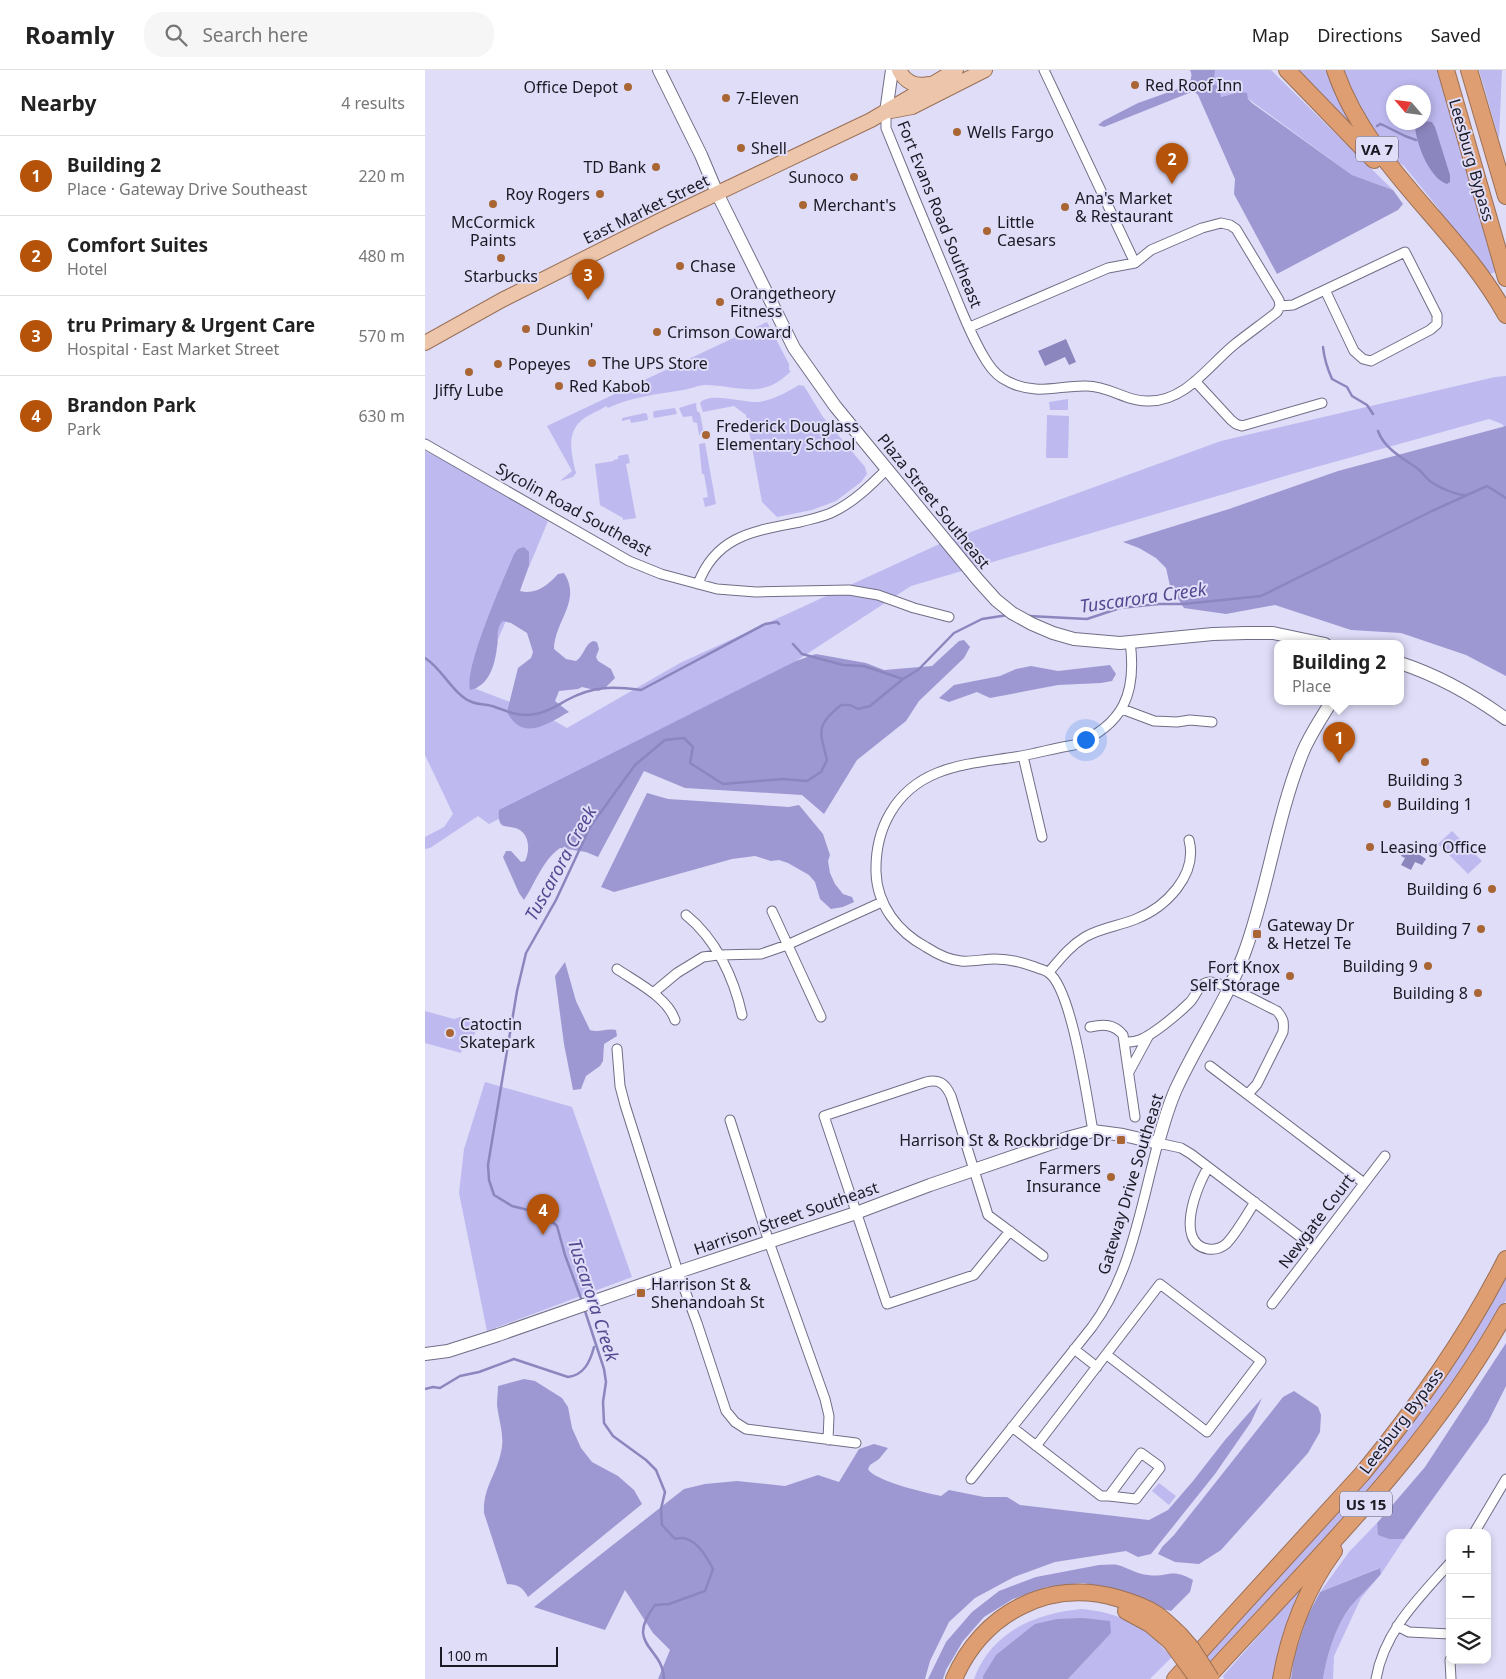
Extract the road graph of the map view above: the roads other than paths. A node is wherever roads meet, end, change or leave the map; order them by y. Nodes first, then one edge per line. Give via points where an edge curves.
1 (659, 70) edge
2 (893, 70) edge
3 (899, 70) edge
4 (956, 70) edge
5 (985, 70) edge
6 (1044, 70) edge
7 (1287, 70) edge
8 (1445, 70) edge
9 (1469, 70) edge
10 (1337, 76) edge
11 (929, 84) junction
12 (886, 112) junction
13 (717, 193) junction
14 (1506, 196) edge
15 (1426, 210) junction
16 (1135, 263) junction
17 (1506, 278) edge
18 (1325, 290) junction
19 (1279, 306) junction
20 (1506, 315) edge
21 (970, 328) junction
22 (425, 343) edge
23 (1195, 381) junction
24 (1323, 403) dead end
25 (425, 444) edge
26 (887, 469) junction
27 (698, 584) junction
28 (949, 617) dead end
29 (1306, 640) edge
30 (1130, 642) junction
31 (1404, 665) edge
32 (1329, 705) edge
33 (1122, 709) junction
34 (1506, 719) edge
35 (1212, 722) dead end
36 (1023, 756) junction
37 (1042, 837) dead end
38 (1189, 840) dead end
39 (882, 902) junction
40 (772, 911) dead end
41 (686, 915) dead end
42 (787, 945) junction
43 (718, 955) junction
44 (617, 969) dead end
45 (1049, 972) junction
46 (1229, 988) junction
47 (653, 993) junction
48 (742, 1015) dead end
49 (821, 1017) dead end
50 (675, 1020) dead end
51 (1090, 1027) dead end
52 (1150, 1035) junction
53 (1125, 1042) junction
54 (617, 1050) dead end
55 (1210, 1066) dead end
56 (1129, 1072) junction
57 (1248, 1094) junction
58 (1135, 1117) dead end
59 (730, 1120) dead end
60 (1093, 1131) junction
61 (1158, 1143) junction
62 (1385, 1156) dead end
63 (1208, 1168) junction
64 (975, 1169) junction
65 (1365, 1183) junction
66 (1255, 1202) junction
67 (856, 1213) junction
68 (1010, 1231) junction
69 (769, 1242) junction
70 (1315, 1248) junction
71 (1043, 1256) dead end
72 (1506, 1259) edge
73 (678, 1272) junction
74 (1272, 1304) dead end
75 (1506, 1312) edge
76 (1074, 1349) junction
77 (425, 1354) edge
78 (1107, 1355) junction
79 (1097, 1367) junction
80 (1012, 1427) junction
81 (828, 1440) junction
82 (856, 1443) dead end
83 (1036, 1446) junction
84 (971, 1479) dead end
85 (1506, 1479) edge
86 (1109, 1496) junction
87 (1369, 1501) junction
88 (1476, 1529) edge
89 (1446, 1568) edge
90 (1397, 1626) junction
91 (1446, 1634) edge
92 (1175, 1638) junction
93 (1450, 1664) edge
94 (954, 1679) edge
95 (965, 1679) edge
96 (1175, 1679) edge
97 (1199, 1679) edge
98 (1206, 1679) edge
99 (1211, 1679) edge
100 (1281, 1679) edge
101 (1376, 1679) edge
102 (1451, 1679) edge

1 - 13 street, Plaza Street Southeast
2 - 12 street
3 - 11 main road via 906,80 920,86
4 - 11 main road, East Market Street
5 - 12 main road, East Market Street via 912,107
6 - 16 street
7 - 15 highway
8 - 17 highway, Leesburg Bypass
9 - 14 highway, Leesburg Bypass
10 - 15 highway, VA 7 via 1369,139
11 - 12 main road, East Market Street
12 - 13 main road, East Market Street
12 - 21 street, Fort Evans Road Southeast via 887,128
13 - 22 main road, East Market Street via 547,277
13 - 26 street, Plaza Street Southeast via 794,348 835,406
15 - 20 highway, VA 7 via 1481,274
16 - 19 street via 1151,250 1202,228 1221,223 1230,225 1236,229 1279,300
16 - 21 street, Fort Evans Road Southeast via 1108,268
18 - 18 street via 1405,252 1437,315 1437,324 1371,361 1363,359 1354,351
18 - 19 street via 1293,305
19 - 23 street, Fort Evans Road Southeast via 1277,312 1235,343
21 - 23 street, Fort Evans Road Southeast via 987,362 1000,376 1033,390 1086,386 1147,402 1178,394
23 - 24 street via 1231,420 1242,426
25 - 27 street, Sycolin Road Southeast via 629,561
26 - 27 street via 833,513 757,530 732,541 710,561
26 - 30 street, Plaza Street Southeast via 978,580 1012,613 1053,633 1074,639
27 - 28 street, Sycolin Road Southeast via 735,591 856,591
29 - 30 street via 1273,633 1246,632
30 - 33 street via 1133,669
31 - 34 street via 1459,687
32 - 46 street, Gateway Drive Southeast via 1306,744 1292,780 1251,932
33 - 35 street via 1154,721
33 - 36 street via 1087,740
36 - 37 street
36 - 39 street via 939,772 905,795 887,819 878,840 877,878
38 - 45 street via 1192,852 1189,868 1167,899 1136,919 1086,936 1073,945
39 - 42 street
39 - 45 street via 916,942 942,956 960,961 1013,960
40 - 42 street
41 - 43 street via 706,933
42 - 43 street via 761,954
42 - 49 street
43 - 47 street via 703,957 686,966
43 - 48 street via 732,981
44 - 47 street
45 - 60 street via 1068,1005
46 - 52 street via 1205,983 1191,1002
46 - 57 street via 1277,1011 1283,1018 1283,1032 1257,1084
46 - 61 street, Gateway Drive Southeast via 1176,1090
47 - 50 street
51 - 53 street via 1111,1025 1122,1033
52 - 53 street
52 - 56 street
53 - 56 street
54 - 73 street via 625,1105
55 - 57 street
56 - 58 street
57 - 65 street
59 - 69 street
60 - 61 street, Harrison Street Southeast
60 - 64 street, Harrison Street Southeast
61 - 63 street via 1181,1148
61 - 76 street, Gateway Drive Southeast via 1123,1271 1101,1315
62 - 65 street, Newgate Court
63 - 66 street
63 - 66 street via 1201,1179 1189,1220 1189,1232 1196,1244 1207,1249 1226,1244
64 - 67 street, Harrison Street Southeast
64 - 67 street via 951,1096 939,1082 926,1082 824,1116
64 - 68 street via 988,1215
65 - 70 street, Newgate Court
66 - 70 street
67 - 68 street via 887,1304 975,1274
67 - 69 street, Harrison Street Southeast
68 - 71 street
69 - 73 street, Harrison Street Southeast
69 - 81 street via 825,1399
70 - 74 street, Newgate Court
72 - 96 highway, Leesburg Bypass / US 15 via 1466,1333 1391,1438
73 - 77 street, Harrison Street Southeast via 459,1348
73 - 81 street via 731,1419 752,1430
75 - 87 highway, Leesburg Bypass / US 15 via 1473,1369 1433,1426
76 - 79 street
76 - 80 street, Gateway Drive Southeast
78 - 78 street via 1207,1432 1261,1361 1160,1284
78 - 79 street
79 - 83 street
80 - 83 street
80 - 84 street, Gateway Drive Southeast
81 - 82 street
83 - 86 street via 1101,1496
85 - 88 street
86 - 86 street via 1141,1453 1159,1466 1136,1499
87 - 98 highway, Leesburg Bypass / US 15
87 - 100 highway via 1331,1554 1302,1607 1288,1643
89 - 90 street
90 - 91 street via 1409,1632
90 - 101 street via 1382,1655
92 - 94 highway via 1164,1620 1155,1613 1112,1596 1080,1592 1041,1597 1012,1610 983,1633
92 - 95 highway via 1114,1606 1088,1601 1060,1602 1020,1614 997,1629 972,1661
92 - 97 highway, bridge
92 - 99 highway, bridge via 1192,1649
93 - 102 street

